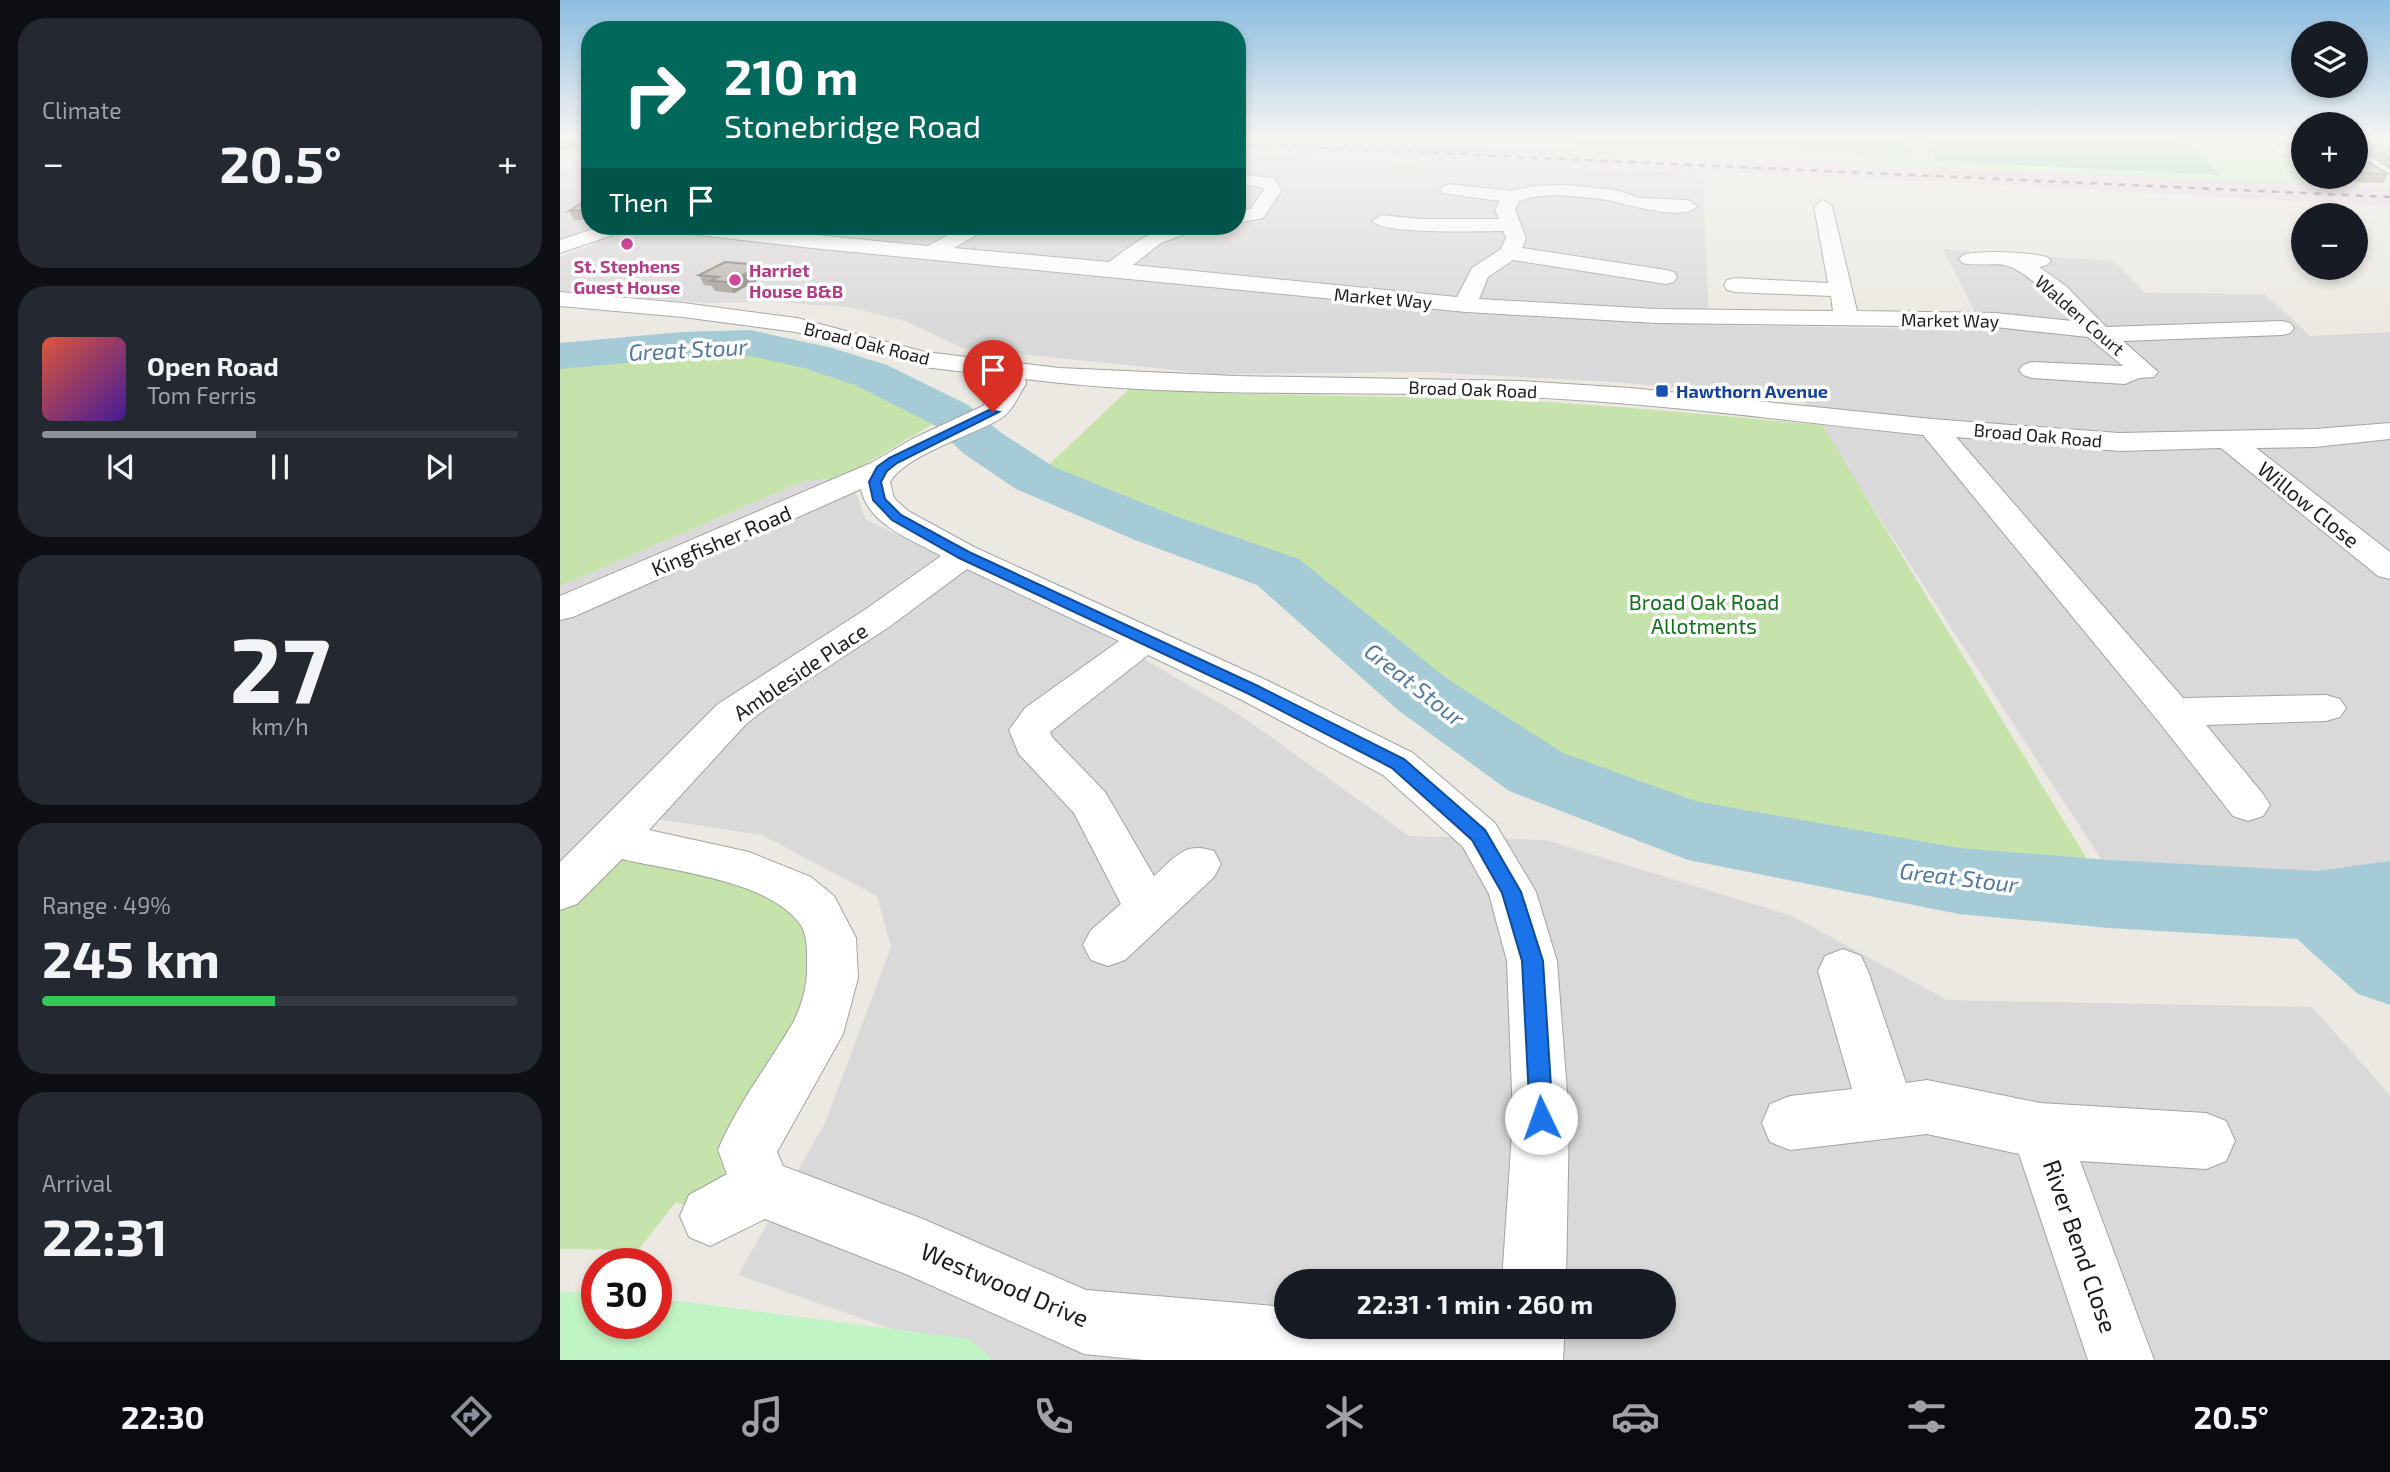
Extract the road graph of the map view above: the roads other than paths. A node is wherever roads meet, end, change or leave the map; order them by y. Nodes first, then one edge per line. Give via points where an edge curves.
1 (1260, 202) edge
2 (1508, 202) edge
3 (1637, 202) edge
4 (1688, 206) dead end
5 (1823, 206) dead end
6 (1247, 215) edge
7 (1278, 215) dead end
8 (1382, 222) dead end
9 (1511, 225) junction
10 (594, 235) edge
11 (743, 235) edge
12 (826, 235) edge
13 (962, 235) edge
14 (1164, 235) edge
15 (811, 242) junction
16 (560, 247) edge
17 (933, 252) junction
18 (1510, 253) junction
19 (1970, 259) dead end
20 (2015, 260) junction
21 (2046, 261) dead end
22 (1113, 269) junction
23 (1666, 276) dead end
24 (1735, 285) dead end
25 (1839, 290) junction
26 (560, 299) edge
27 (1466, 305) junction
28 (1846, 320) junction
29 (2282, 328) dead end
30 (2098, 332) junction
31 (2032, 370) dead end
32 (1010, 371) junction
33 (1059, 376) junction
34 (994, 411) junction
35 (1932, 427) junction
36 (2390, 431) edge
37 (2228, 440) junction
38 (882, 469) junction
39 (964, 555) junction
40 (2390, 569) edge
41 (560, 609) edge
42 (1145, 640) junction
43 (2326, 709) dead end
44 (2174, 712) junction
45 (2248, 805) dead end
46 (613, 840) junction
47 (1198, 864) dead end
48 (560, 891) edge
49 (1147, 909) junction
50 (1108, 945) dead end
51 (1843, 971) dead end
52 (1887, 1111) junction
53 (1790, 1123) dead end
54 (2040, 1131) junction
55 (2206, 1141) dead end
56 (1535, 1269) edge
57 (1531, 1339) edge
58 (1510, 1360) edge
59 (1530, 1360) edge
60 (2121, 1360) edge

1 - 6 street
2 - 9 street via 1505,210
3 - 4 street
5 - 25 street
6 - 7 street
8 - 9 street
9 - 18 street via 1516,238
10 - 16 street
11 - 15 street, Market Way
12 - 15 street
13 - 17 street
14 - 22 street
15 - 17 street, Market Way
17 - 22 street, Market Way
18 - 23 street via 1572,255 1615,272
18 - 27 street via 1483,267
19 - 20 street
20 - 21 street
20 - 30 street, Walden Court via 2058,291
22 - 27 street, Market Way
24 - 25 street
25 - 28 street
26 - 32 street, Broad Oak Road via 797,325 924,359
27 - 28 street, Market Way
28 - 30 street, Market Way via 1995,320
29 - 30 street, Market Way
30 - 31 street, Walden Court via 2143,370 2125,376
32 - 33 street, Broad Oak Road
32 - 34 street via 1013,384
33 - 34 street, Kingfisher Road
33 - 35 street, Broad Oak Road via 1521,389
34 - 38 street, Kingfisher Road
35 - 37 street, Broad Oak Road via 2119,442
35 - 44 street
36 - 37 street, Broad Oak Road
37 - 40 street, Willow Close
38 - 39 street via 875,482 879,500 887,509
38 - 41 street, Kingfisher Road
39 - 42 street
39 - 46 street, Ambleside Place via 876,620 732,714
42 - 49 street via 1029,730 1034,744 1090,803
42 - 56 street via 1398,764 1479,835 1511,892 1532,961 1541,1118
43 - 44 street
44 - 45 street
46 - 48 street, Ambleside Place
46 - 58 street, Westwood Drive via 749,870 794,890 817,910 831,938 833,978 816,1034 747,1150 736,1202 923,1250 1084,1322
47 - 49 street
49 - 50 street
51 - 52 street
52 - 53 street, River Bend Close
52 - 54 street, River Bend Close via 1927,1107
54 - 55 street, River Bend Close
54 - 60 street, River Bend Close
57 - 59 street

